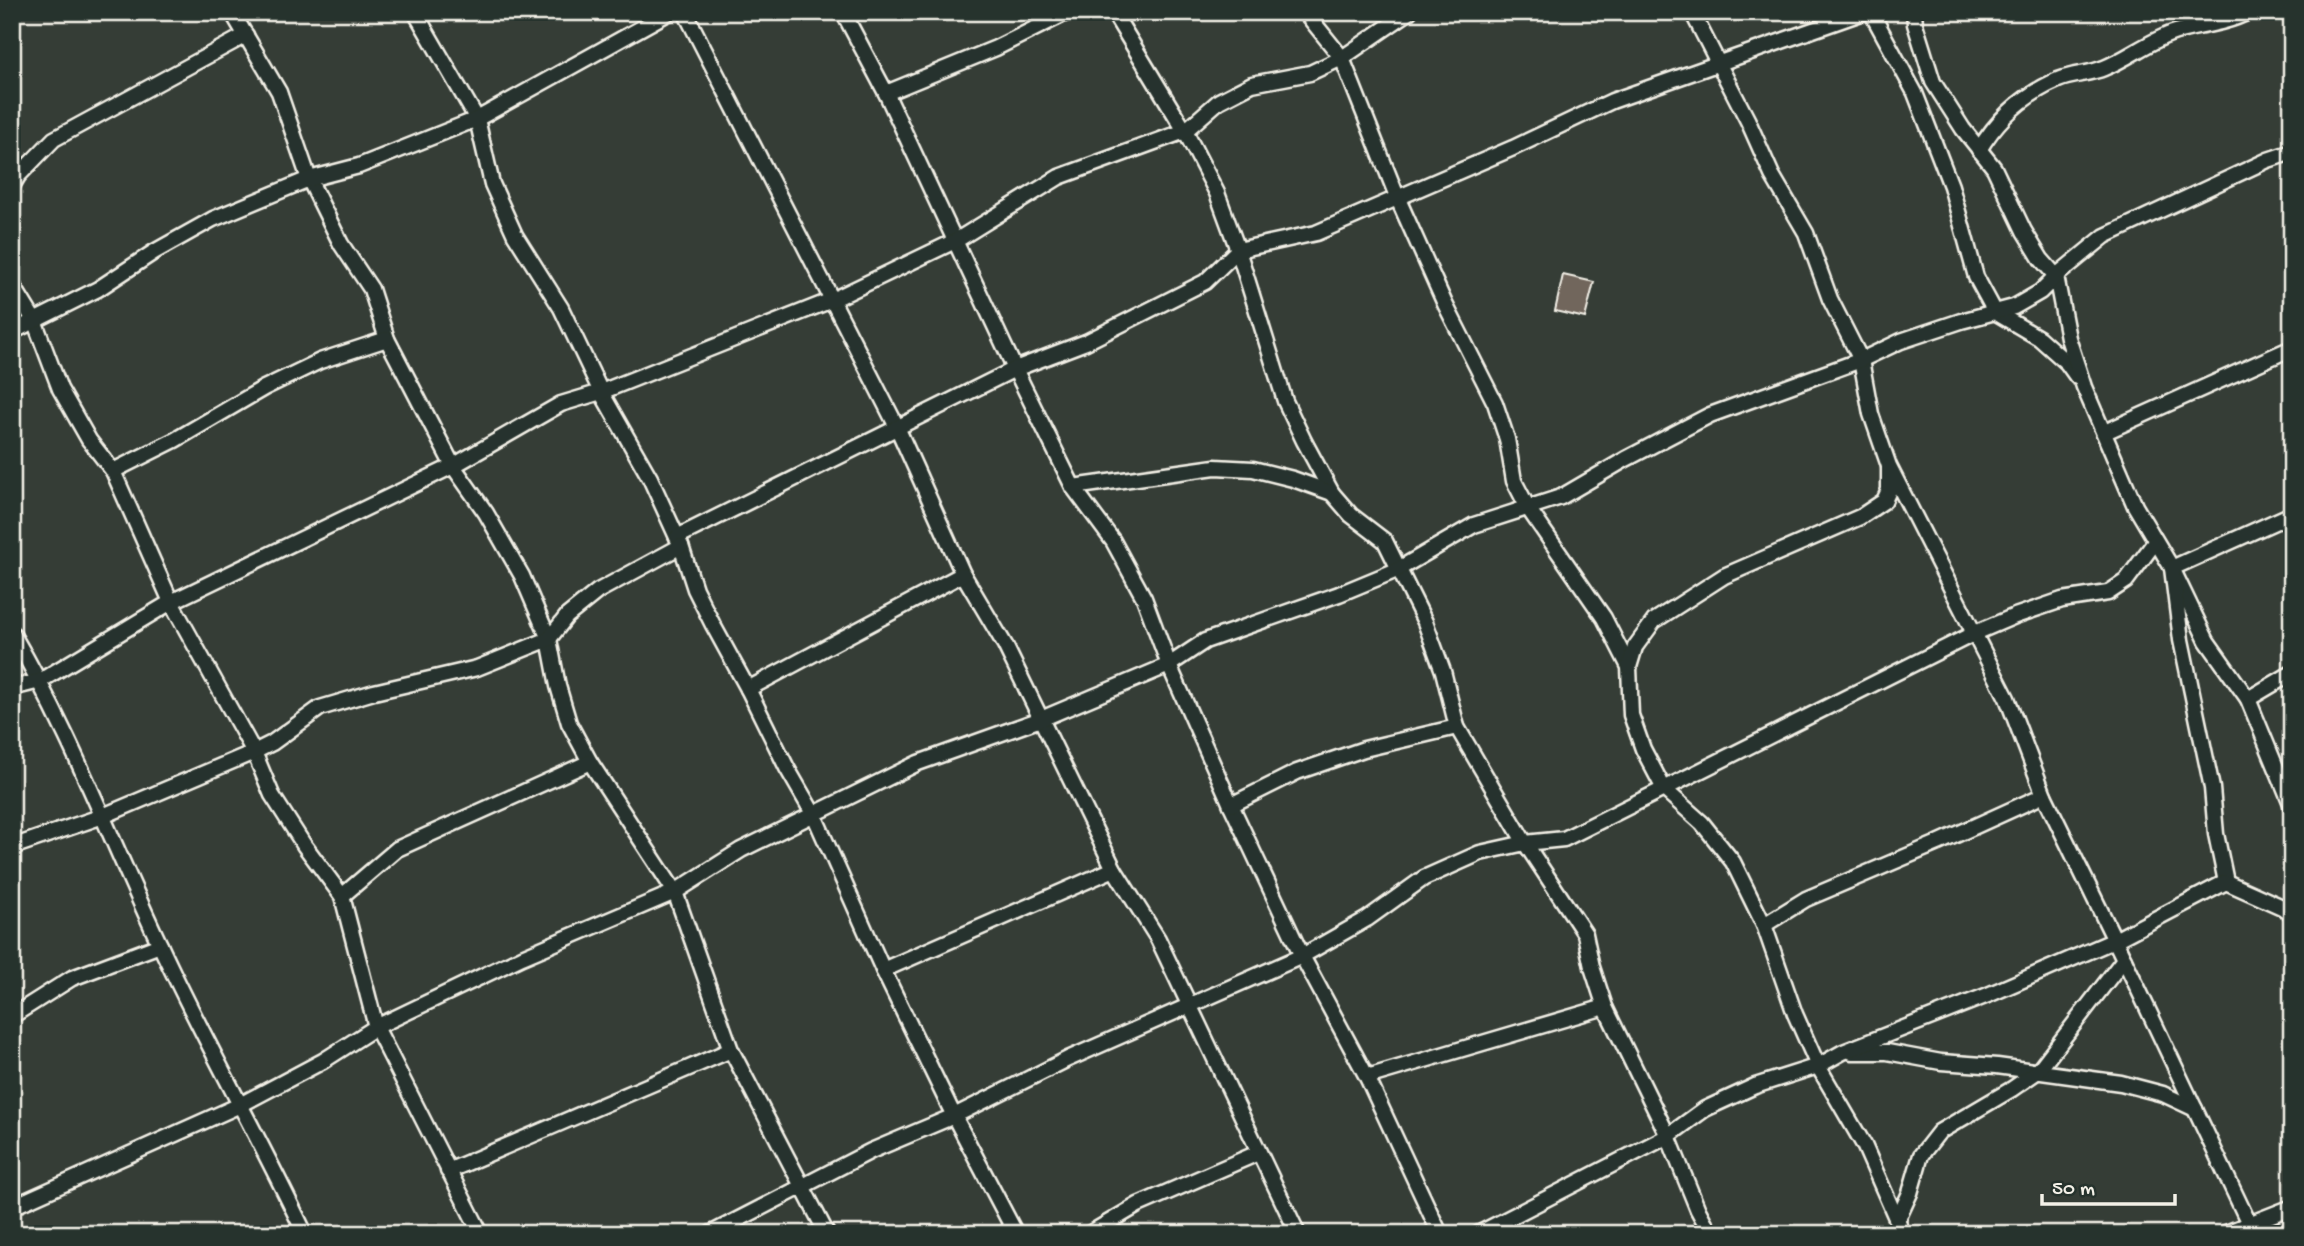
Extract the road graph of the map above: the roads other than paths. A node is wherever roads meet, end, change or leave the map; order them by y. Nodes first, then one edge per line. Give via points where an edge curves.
1 (232, 12) edge
2 (415, 12) edge
3 (670, 12) edge
4 (685, 12) edge
5 (843, 12) edge
6 (1068, 12) edge
7 (1112, 12) edge
8 (1305, 12) edge
9 (1409, 12) edge
10 (1692, 12) edge
11 (1864, 12) edge
12 (1871, 12) edge
13 (1914, 12) edge
14 (2248, 12) edge
15 (246, 35) junction
16 (1342, 58) junction
17 (1720, 65) junction
18 (886, 93) junction
19 (477, 120) junction
20 (1185, 131) junction
21 (1979, 150) junction
22 (2292, 152) edge
23 (309, 179) junction
24 (12, 186) edge
25 (1398, 199) junction
26 (957, 240) junction
27 (1238, 250) junction
28 (2056, 276) junction
29 (12, 284) edge
30 (832, 300) junction
31 (1995, 312) junction
32 (34, 320) junction
33 (12, 332) edge
34 (387, 339) junction
35 (2292, 348) edge
36 (1861, 360) junction
37 (1015, 369) junction
38 (2084, 387) junction
39 (601, 391) junction
40 (897, 427) junction
41 (2105, 432) junction
42 (453, 466) junction
43 (1889, 466) junction
44 (113, 471) junction
45 (1073, 487) junction
46 (1332, 493) junction
47 (1528, 508) junction
48 (2292, 514) edge
49 (679, 542) junction
50 (2155, 542) junction
51 (2172, 568) junction
52 (1397, 570) junction
53 (964, 574) junction
54 (171, 602) junction
55 (12, 633) edge
56 (1975, 633) junction
57 (548, 639) junction
58 (1170, 665) junction
59 (1629, 667) junction
60 (2292, 673) edge
61 (40, 681) junction
62 (12, 688) edge
63 (748, 689) junction
64 (2248, 699) junction
65 (1041, 719) junction
66 (1457, 727) junction
67 (254, 752) junction
68 (590, 762) junction
69 (1664, 789) junction
70 (2044, 795) junction
71 (1231, 805) junction
72 (2292, 806) edge
73 (814, 815) junction
74 (103, 816) junction
75 (1525, 843) junction
76 (12, 847) edge
77 (1114, 869) junction
78 (2226, 882) junction
79 (675, 892) junction
80 (342, 896) junction
81 (2292, 914) edge
82 (1764, 925) junction
83 (2115, 940) junction
84 (160, 945) junction
85 (1302, 956) junction
86 (2124, 959) junction
87 (883, 970) junction
88 (1191, 1006) junction
89 (1605, 1007) junction
90 (12, 1016) edge
91 (376, 1027) junction
92 (731, 1050) junction
93 (1843, 1052) junction
94 (1818, 1066) junction
95 (2038, 1071) junction
96 (1367, 1077) junction
97 (240, 1105) junction
98 (2196, 1110) junction
99 (954, 1116) junction
100 (1668, 1136) junction
101 (1258, 1153) junction
102 (448, 1171) junction
103 (803, 1188) junction
104 (12, 1207) edge
105 (2292, 1207) edge
106 (1898, 1219) junction
107 (2251, 1228) edge
108 (304, 1233) edge
109 (481, 1234) edge
110 (710, 1234) edge
111 (827, 1234) edge
112 (1016, 1234) edge
113 (1089, 1234) edge
114 (1298, 1234) edge
115 (1440, 1234) edge
116 (1478, 1234) edge
117 (1711, 1234) edge
118 (1903, 1234) edge
119 (2223, 1234) edge

1 - 15 street
2 - 19 street
3 - 19 street
4 - 30 street
5 - 18 street
6 - 18 street via 996,48
7 - 20 street
8 - 16 street
9 - 16 street
10 - 17 street
11 - 17 street
12 - 31 street via 1915,93 1951,186 1976,276
13 - 21 street via 1933,82
14 - 21 street via 2236,19 2175,32 2104,68 2058,80 2015,105
15 - 23 street via 279,92
15 - 24 street via 54,139
16 - 20 street via 1310,73 1252,85 1219,102
16 - 25 street
17 - 25 street via 1612,101
17 - 36 street via 1772,175 1806,233 1830,299
18 - 26 street
19 - 23 street via 359,166
19 - 39 street via 492,184 515,235 561,308
20 - 26 street via 1059,177
20 - 27 street via 1217,193
21 - 28 street via 1994,169 2036,250
22 - 28 street via 2105,236
23 - 32 street via 213,219 98,289
23 - 34 street via 341,244 371,289
25 - 27 street via 1316,233
25 - 47 street via 1495,403 1514,481
26 - 30 street
26 - 37 street
27 - 37 street via 1205,282 1086,342
27 - 46 street via 1285,401
28 - 31 street via 2031,297
28 - 38 street via 2068,338
29 - 32 street
30 - 39 street
30 - 40 street
31 - 36 street via 1901,341
31 - 38 street via 2039,338 2067,363
32 - 33 street
32 - 44 street via 60,389
34 - 42 street
34 - 44 street via 320,361 276,382
35 - 41 street
36 - 43 street via 1871,414
36 - 47 street via 1710,415 1561,497
37 - 40 street
37 - 45 street
38 - 41 street
39 - 42 street via 561,404
39 - 49 street via 650,478
40 - 49 street
40 - 53 street
41 - 50 street
42 - 54 street
42 - 57 street via 522,576
43 - 56 street
43 - 59 street via 1884,500 1860,517 1724,576 1654,621 1635,647
44 - 54 street
45 - 46 street via 1215,467 1253,469
45 - 58 street via 1113,541 1144,598
46 - 52 street via 1351,515 1385,541
47 - 52 street via 1474,525
47 - 59 street via 1604,618
48 - 51 street
49 - 57 street via 598,591
49 - 63 street via 695,589
50 - 51 street
50 - 56 street via 2126,581 2108,593 2062,600
51 - 64 street via 2207,641
51 - 78 street via 2180,640 2212,788
52 - 58 street via 1205,642
52 - 66 street via 1443,671
53 - 63 street
53 - 65 street
54 - 61 street
54 - 67 street
55 - 61 street
56 - 69 street
56 - 70 street via 2007,698
57 - 67 street via 477,668 320,708
57 - 68 street via 569,723
58 - 65 street
58 - 71 street
59 - 69 street via 1631,715
60 - 64 street
61 - 62 street
61 - 74 street
63 - 73 street
64 - 72 street
65 - 73 street via 918,763
65 - 77 street
66 - 71 street via 1297,772
66 - 75 street
67 - 74 street
67 - 80 street via 272,795
68 - 79 street
68 - 80 street via 397,849
69 - 75 street via 1564,839
69 - 82 street via 1702,823 1733,862
70 - 82 street via 1806,899
70 - 83 street
71 - 85 street
73 - 79 street via 741,850
73 - 87 street
74 - 76 street
74 - 84 street
75 - 85 street via 1480,853 1424,878 1367,919
75 - 89 street via 1585,934
77 - 87 street
77 - 88 street via 1158,939
78 - 81 street
78 - 83 street
79 - 91 street via 522,957
79 - 92 street
80 - 91 street
82 - 94 street
83 - 86 street
83 - 93 street
84 - 90 street via 72,978
84 - 97 street
85 - 88 street
85 - 96 street
86 - 95 street
86 - 98 street
87 - 99 street
88 - 99 street via 1068,1059
88 - 101 street
89 - 96 street
89 - 100 street
91 - 97 street
91 - 102 street
92 - 102 street
92 - 103 street
93 - 94 street
93 - 95 street via 1887,1052
94 - 100 street via 1717,1103
94 - 106 street via 1864,1145
95 - 98 street via 2121,1083 2163,1094
95 - 106 street via 1939,1132 1921,1155
96 - 115 street
97 - 104 street
97 - 108 street
98 - 107 street
99 - 103 street via 871,1151
99 - 112 street
100 - 116 street
100 - 117 street
101 - 113 street via 1138,1205
101 - 114 street
102 - 109 street
103 - 110 street
103 - 111 street
105 - 107 street
106 - 118 street
107 - 119 street

